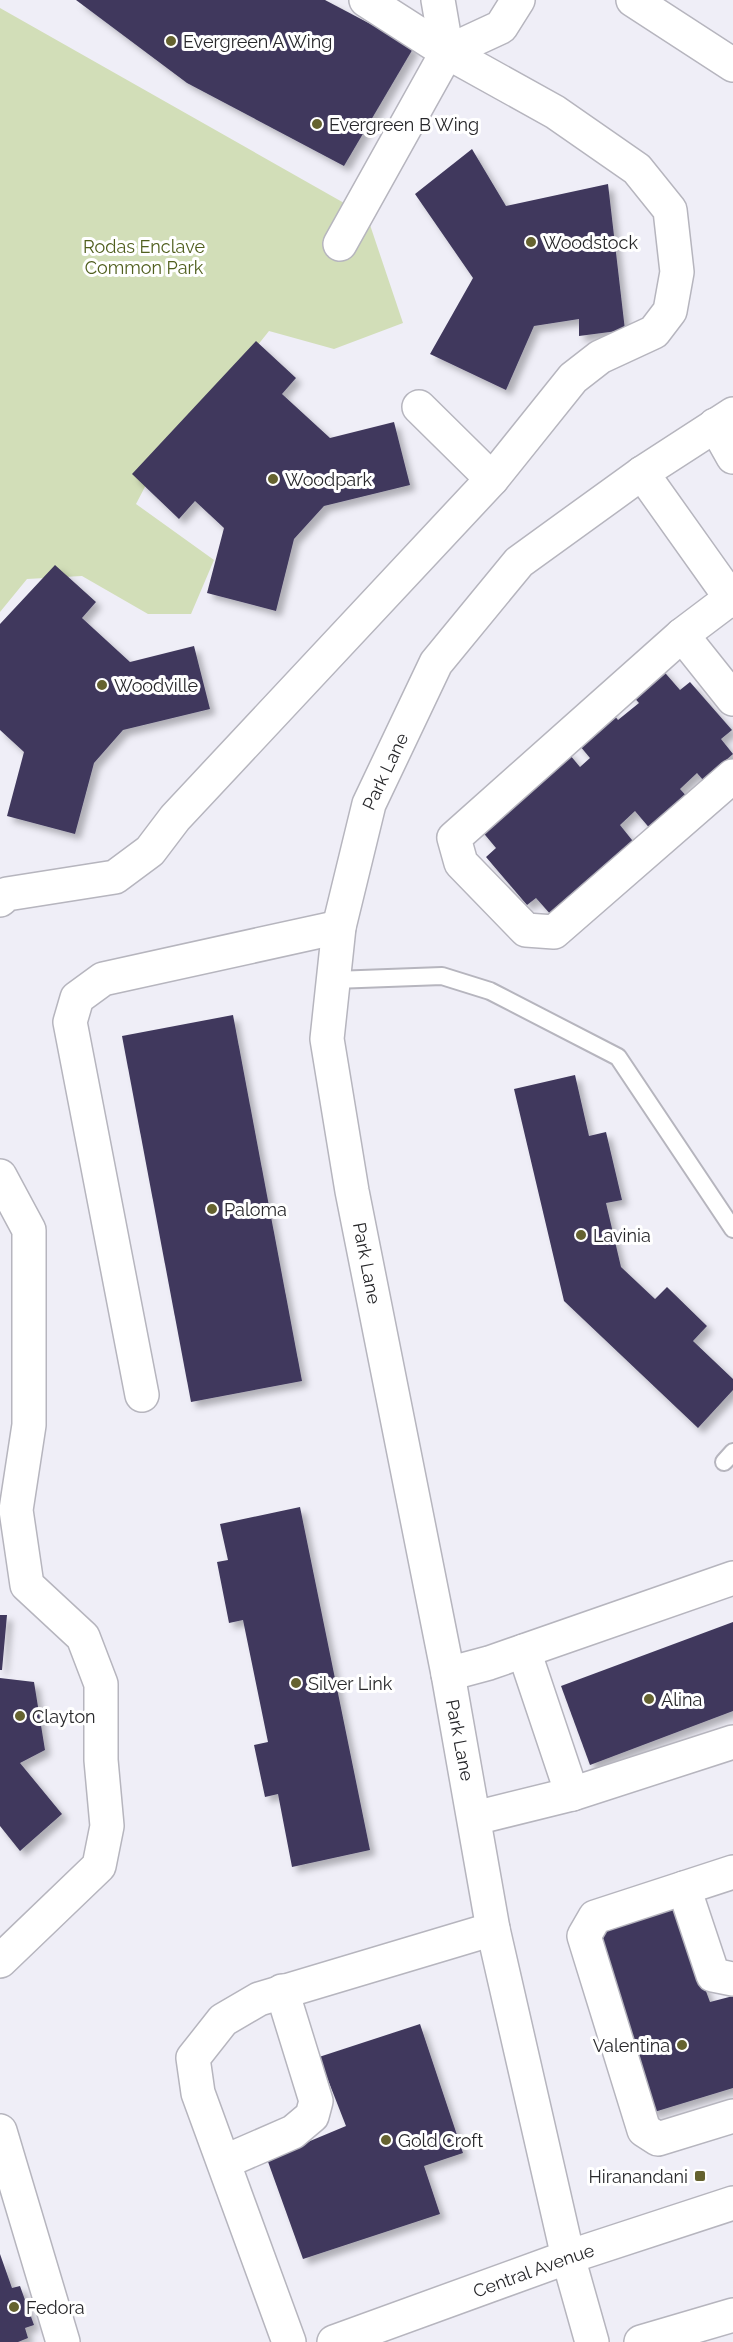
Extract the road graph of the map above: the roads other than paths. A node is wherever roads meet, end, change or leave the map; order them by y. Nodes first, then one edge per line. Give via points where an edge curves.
1 (366, 0) edge
2 (438, 0) edge
3 (518, 0) edge
4 (633, 0) edge
5 (447, 52) junction
6 (733, 65) edge
7 (340, 244) dead end
8 (418, 407) dead end
9 (724, 420) edge
10 (733, 457) edge
11 (642, 473) junction
12 (492, 479) junction
13 (732, 600) edge
14 (682, 635) junction
15 (733, 699) edge
16 (733, 776) edge
17 (0, 900) edge
18 (339, 927) junction
19 (334, 980) junction
20 (0, 1176) edge
21 (733, 1230) edge
22 (142, 1395) dead end
23 (733, 1578) edge
24 (524, 1651) junction
25 (448, 1674) junction
26 (733, 1742) edge
27 (572, 1794) junction
28 (475, 1818) junction
29 (733, 1872) edge
30 (684, 1888) junction
31 (493, 1929) junction
32 (0, 1961) edge
33 (733, 1979) edge
34 (282, 1991) junction
35 (733, 2116) edge
36 (0, 2132) edge
37 (224, 2162) junction
38 (733, 2203) edge
39 (568, 2257) junction
40 (733, 2315) edge
41 (63, 2342) edge
42 (289, 2342) edge
43 (334, 2342) edge
44 (592, 2342) edge
45 (641, 2342) edge

1 - 5 street
2 - 5 street
3 - 5 street via 501,27
4 - 6 street
5 - 7 street
5 - 12 street via 555,112 637,169 670,210 677,272 670,311 654,332 600,357 573,378
8 - 12 street
9 - 10 street
9 - 11 street, Park Lane
11 - 13 street
11 - 18 street, Park Lane via 519,562 436,663 369,804
12 - 17 street via 175,818 150,851 115,877 7,894
13 - 14 street
14 - 15 street
14 - 16 street via 454,838 461,863 526,930 554,932
18 - 19 street, Park Lane
18 - 22 street via 103,979 77,998 70,1022
19 - 21 lane via 442,976 490,991 618,1057
19 - 25 street, Park Lane via 327,1039 352,1191
20 - 32 street via 29,1230 29,1425 16,1510 27,1585 83,1637 101,1684 101,1761 107,1826 99,1866
23 - 24 street
24 - 25 street
24 - 27 street
25 - 28 street, Park Lane
26 - 27 street
27 - 28 street
28 - 31 street, Park Lane
29 - 30 street
30 - 33 street via 713,1975
30 - 35 street via 595,1917 584,1936 644,2130 657,2139
31 - 34 street
31 - 39 street, Park Lane
34 - 37 street via 223,2020 193,2058 198,2093
34 - 37 street via 316,2101 312,2116 293,2132
36 - 41 street
37 - 42 street
38 - 39 street, Central Avenue
39 - 43 street, Central Avenue
39 - 44 street, Park Lane
40 - 45 street

